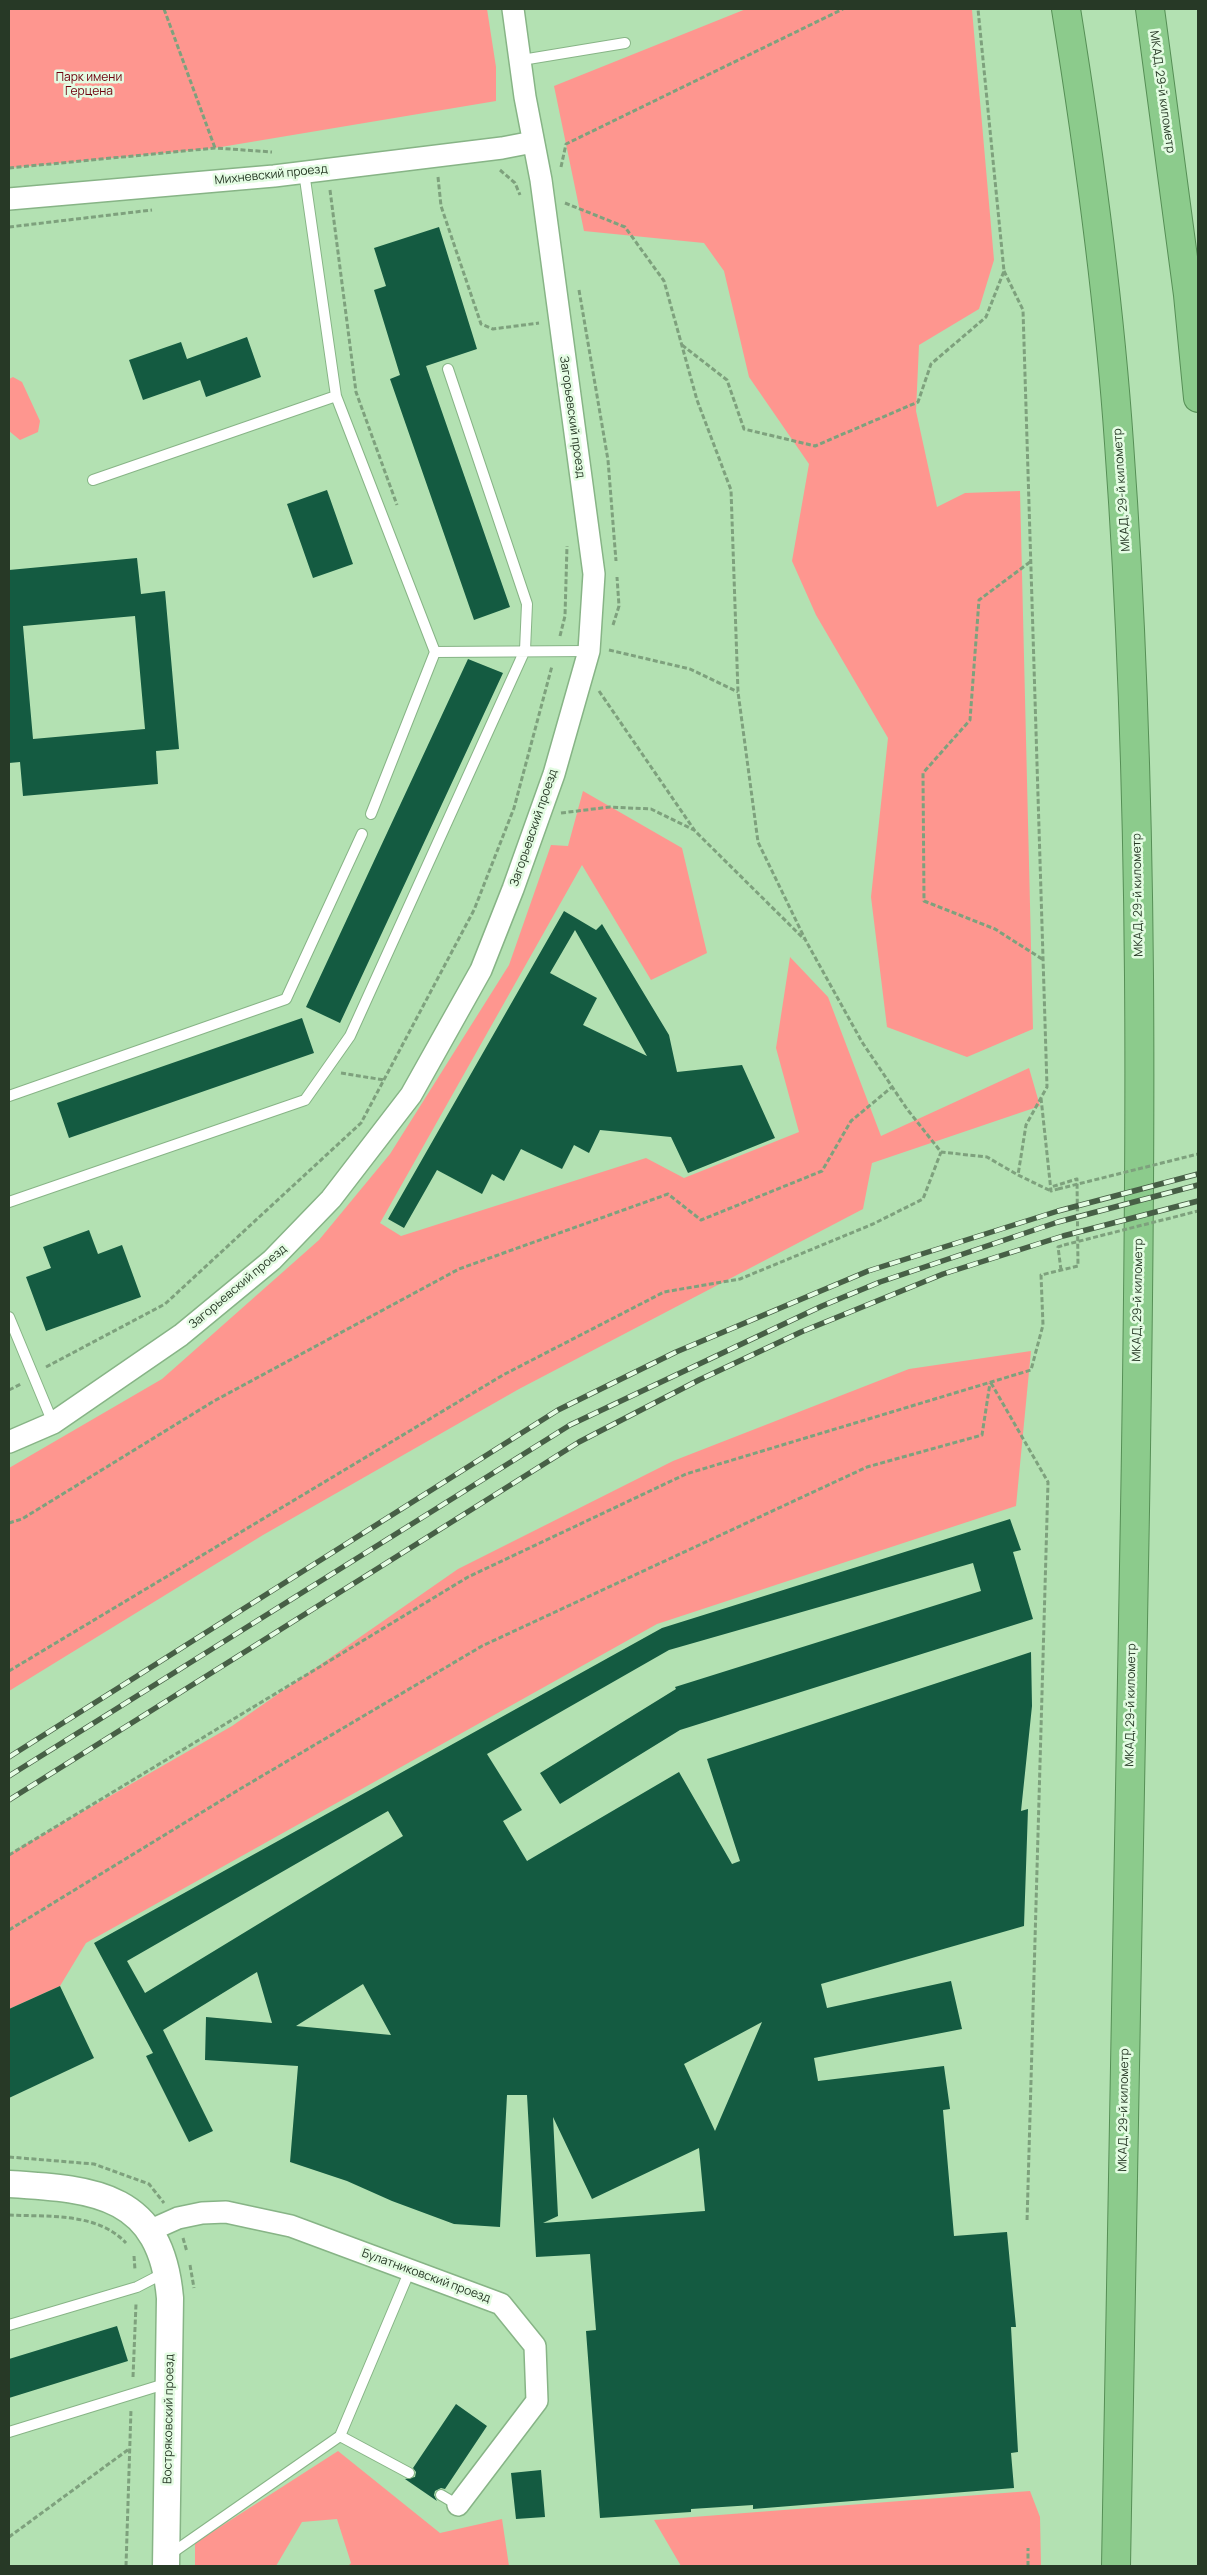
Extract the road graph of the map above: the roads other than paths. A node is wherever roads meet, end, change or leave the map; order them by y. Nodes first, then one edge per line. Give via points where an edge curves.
1 (513, 9) edge
2 (1066, 9) edge
3 (1151, 16) edge
4 (625, 43) dead end
5 (522, 60) junction
6 (533, 142) junction
7 (304, 172) junction
8 (9, 200) edge
9 (448, 369) dead end
10 (336, 396) junction
11 (1198, 398) edge
12 (93, 480) dead end
13 (525, 650) junction
14 (589, 650) junction
15 (435, 652) junction
16 (372, 814) dead end
17 (362, 834) dead end
18 (9, 1096) edge
19 (9, 1199) edge
20 (9, 1317) edge
21 (53, 1422) junction
22 (9, 1442) edge
23 (9, 2184) edge
24 (151, 2230) junction
25 (410, 2270) junction
26 (167, 2271) junction
27 (9, 2325) edge
28 (170, 2382) junction
29 (9, 2432) edge
30 (340, 2436) junction
31 (409, 2473) dead end
32 (450, 2500) dead end
33 (166, 2562) edge
34 (1116, 2566) edge

1 - 5 street, Загорьевский проезд
2 - 34 highway, МКАД, 29-й километр via 1105,294 1119,438 1134,704 1139,963 1138,1364
3 - 11 highway, МКАД, 29-й километр via 1188,295
4 - 5 lane
5 - 6 street, Загорьевский проезд
6 - 7 street, Михневский проезд
6 - 14 street, Загорьевский проезд via 541,180 594,574
7 - 8 street, Михневский проезд
7 - 10 lane
9 - 13 lane via 527,604
10 - 12 lane
10 - 15 lane
13 - 14 lane
13 - 15 lane
13 - 19 lane via 350,1036 305,1100
14 - 21 street, Загорьевский проезд via 554,774 481,970 410,1095 331,1199 272,1260 181,1335
15 - 16 lane
17 - 18 lane via 286,999
20 - 21 lane
21 - 22 street, Загорьевский проезд
23 - 24 street via 98,2195 134,2213
24 - 25 street, Булатниковский проезд via 178,2218 226,2212 291,2226
24 - 26 street
25 - 30 lane
25 - 32 street, Булатниковский проезд via 501,2304 535,2346 537,2401
26 - 27 lane via 137,2287
26 - 28 street, Востряковский проезд
28 - 29 lane
28 - 33 street, Востряковский проезд
30 - 31 lane
30 - 33 lane

